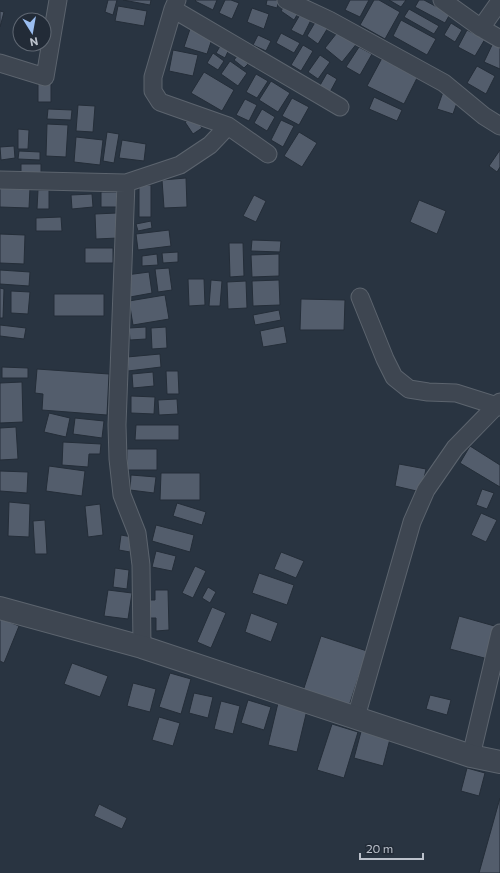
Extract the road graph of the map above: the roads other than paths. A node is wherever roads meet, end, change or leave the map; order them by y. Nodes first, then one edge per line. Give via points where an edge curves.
1 (58, 0) edge
2 (286, 0) edge
3 (442, 0) edge
4 (500, 2) edge
5 (175, 4) edge
6 (481, 28) junction
7 (500, 39) edge
8 (0, 63) edge
9 (340, 107) dead end
10 (228, 126) junction
11 (500, 126) edge
12 (268, 154) dead end
13 (0, 180) edge
14 (126, 183) junction
15 (360, 297) dead end
16 (499, 405) edge
17 (0, 608) edge
18 (500, 633) edge
19 (142, 647) junction
20 (356, 717) junction
21 (471, 756) junction
22 (500, 762) edge

1 - 8 street via 45,77
2 - 11 street via 329,20 444,84
3 - 6 street
4 - 6 street
5 - 9 street
5 - 10 street via 153,77 153,91 160,102
6 - 7 street
10 - 12 street
10 - 14 street via 210,146 180,165
13 - 14 street
14 - 19 street via 118,459 122,495 137,533 141,565
15 - 16 street via 394,378 409,389 456,393
16 - 20 street via 455,448 426,490 412,522
17 - 19 street
18 - 21 street
19 - 20 street
20 - 21 street
21 - 22 street

